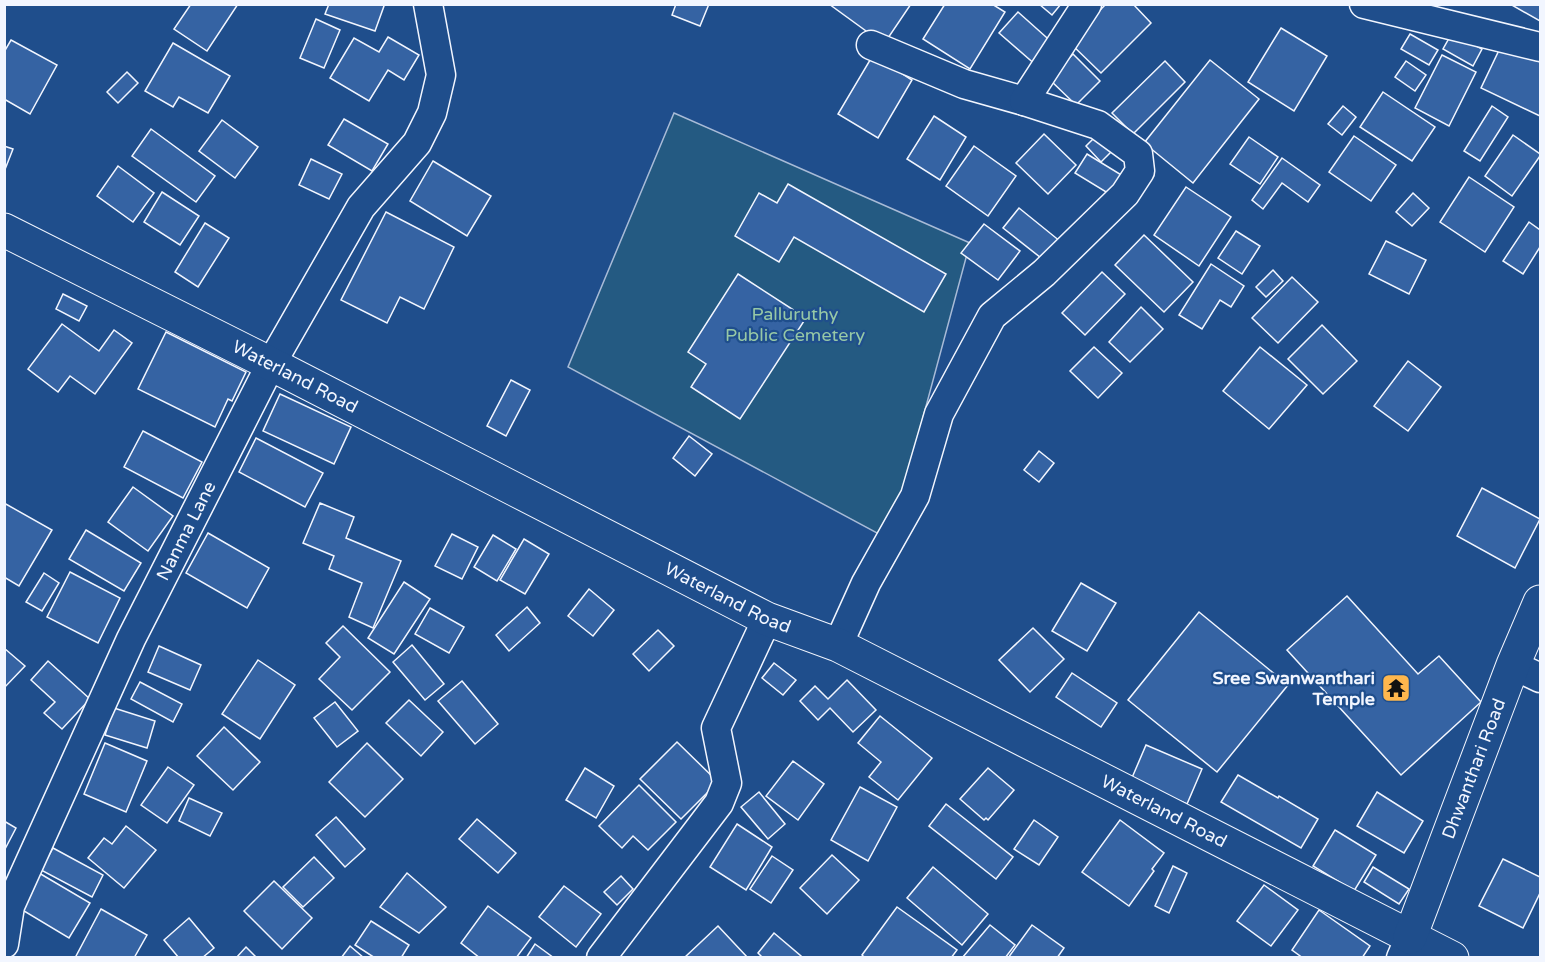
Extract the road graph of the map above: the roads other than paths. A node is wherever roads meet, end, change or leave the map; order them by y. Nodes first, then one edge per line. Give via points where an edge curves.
1 (428, 4) edge
2 (1087, 4) edge
3 (1364, 4) edge
4 (871, 45) dead end
5 (1540, 47) edge
6 (1024, 101) junction
7 (4, 230) edge
8 (271, 364) junction
9 (1540, 602) edge
10 (767, 619) junction
11 (837, 645) junction
12 (1527, 672) edge
13 (4, 944) edge
14 (1406, 947) edge
15 (601, 957) edge
16 (1452, 957) edge

1 - 8 street, Nanma Lane via 441,75 432,113 417,143 361,207
2 - 6 street
3 - 5 street
4 - 6 street via 964,84
6 - 11 street via 1098,125 1138,154 1140,171 1125,194 1101,218 992,316 939,414 915,496 866,583
7 - 8 main road, Waterland Road
8 - 10 main road, Waterland Road
8 - 13 street, Nanma Lane via 131,639 10,906
9 - 12 main road, Dhwanthari Road
10 - 11 main road, Waterland Road
10 - 15 street via 716,728 727,783 719,803
11 - 14 main road, Waterland Road
12 - 14 main road, Dhwanthari Road
14 - 16 main road, Waterland Road

